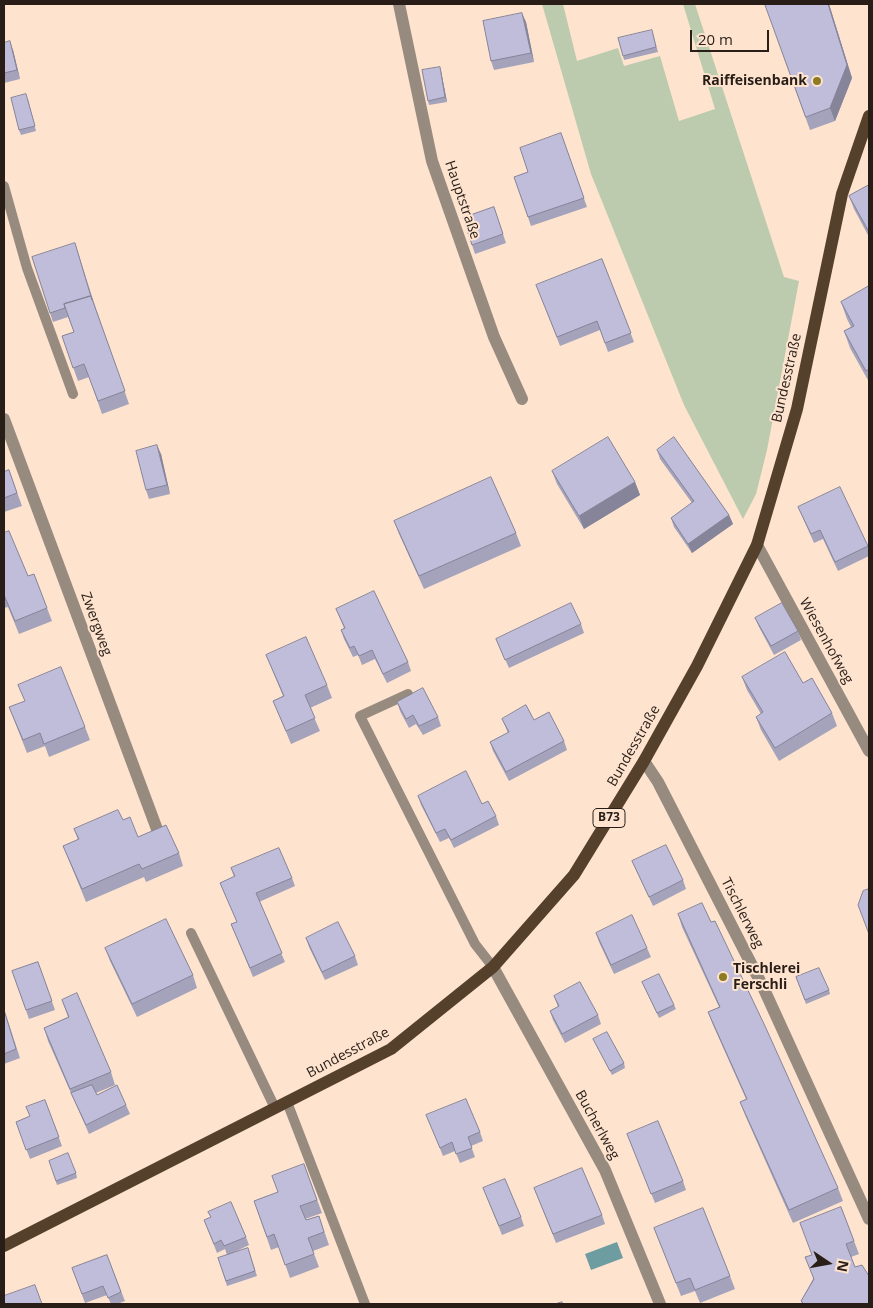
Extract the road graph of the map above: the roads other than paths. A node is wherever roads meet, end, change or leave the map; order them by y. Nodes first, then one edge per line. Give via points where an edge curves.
1 (399, 4) edge
2 (869, 116) edge
3 (4, 186) edge
4 (73, 394) dead end
5 (522, 399) dead end
6 (4, 419) edge
7 (756, 545) junction
8 (408, 694) edge
9 (869, 751) edge
10 (644, 761) junction
11 (161, 840) edge
12 (191, 933) dead end
13 (493, 967) junction
14 (287, 1102) junction
15 (275, 1108) junction
16 (869, 1219) edge
17 (4, 1246) edge
18 (365, 1304) edge
19 (660, 1304) edge

1 - 5 street, Hauptstraße via 432,161 494,337
2 - 7 main road, Bundesstraße / B73 via 842,194 797,409
3 - 4 lane via 27,268
6 - 11 street, Zwergweg
7 - 9 street, Wiesenhofweg
7 - 10 main road, Bundesstraße / B73
8 - 13 lane via 360,716 475,944
10 - 13 main road, Bundesstraße / B73 via 574,876
10 - 16 street, Tischlerweg via 658,782 763,987
12 - 15 lane
13 - 14 main road, Bundesstraße / B73 via 391,1049
13 - 19 street, Bucherlweg via 605,1170
14 - 15 main road, Bundesstraße / B73
14 - 18 lane
15 - 17 main road, Bundesstraße / B73

